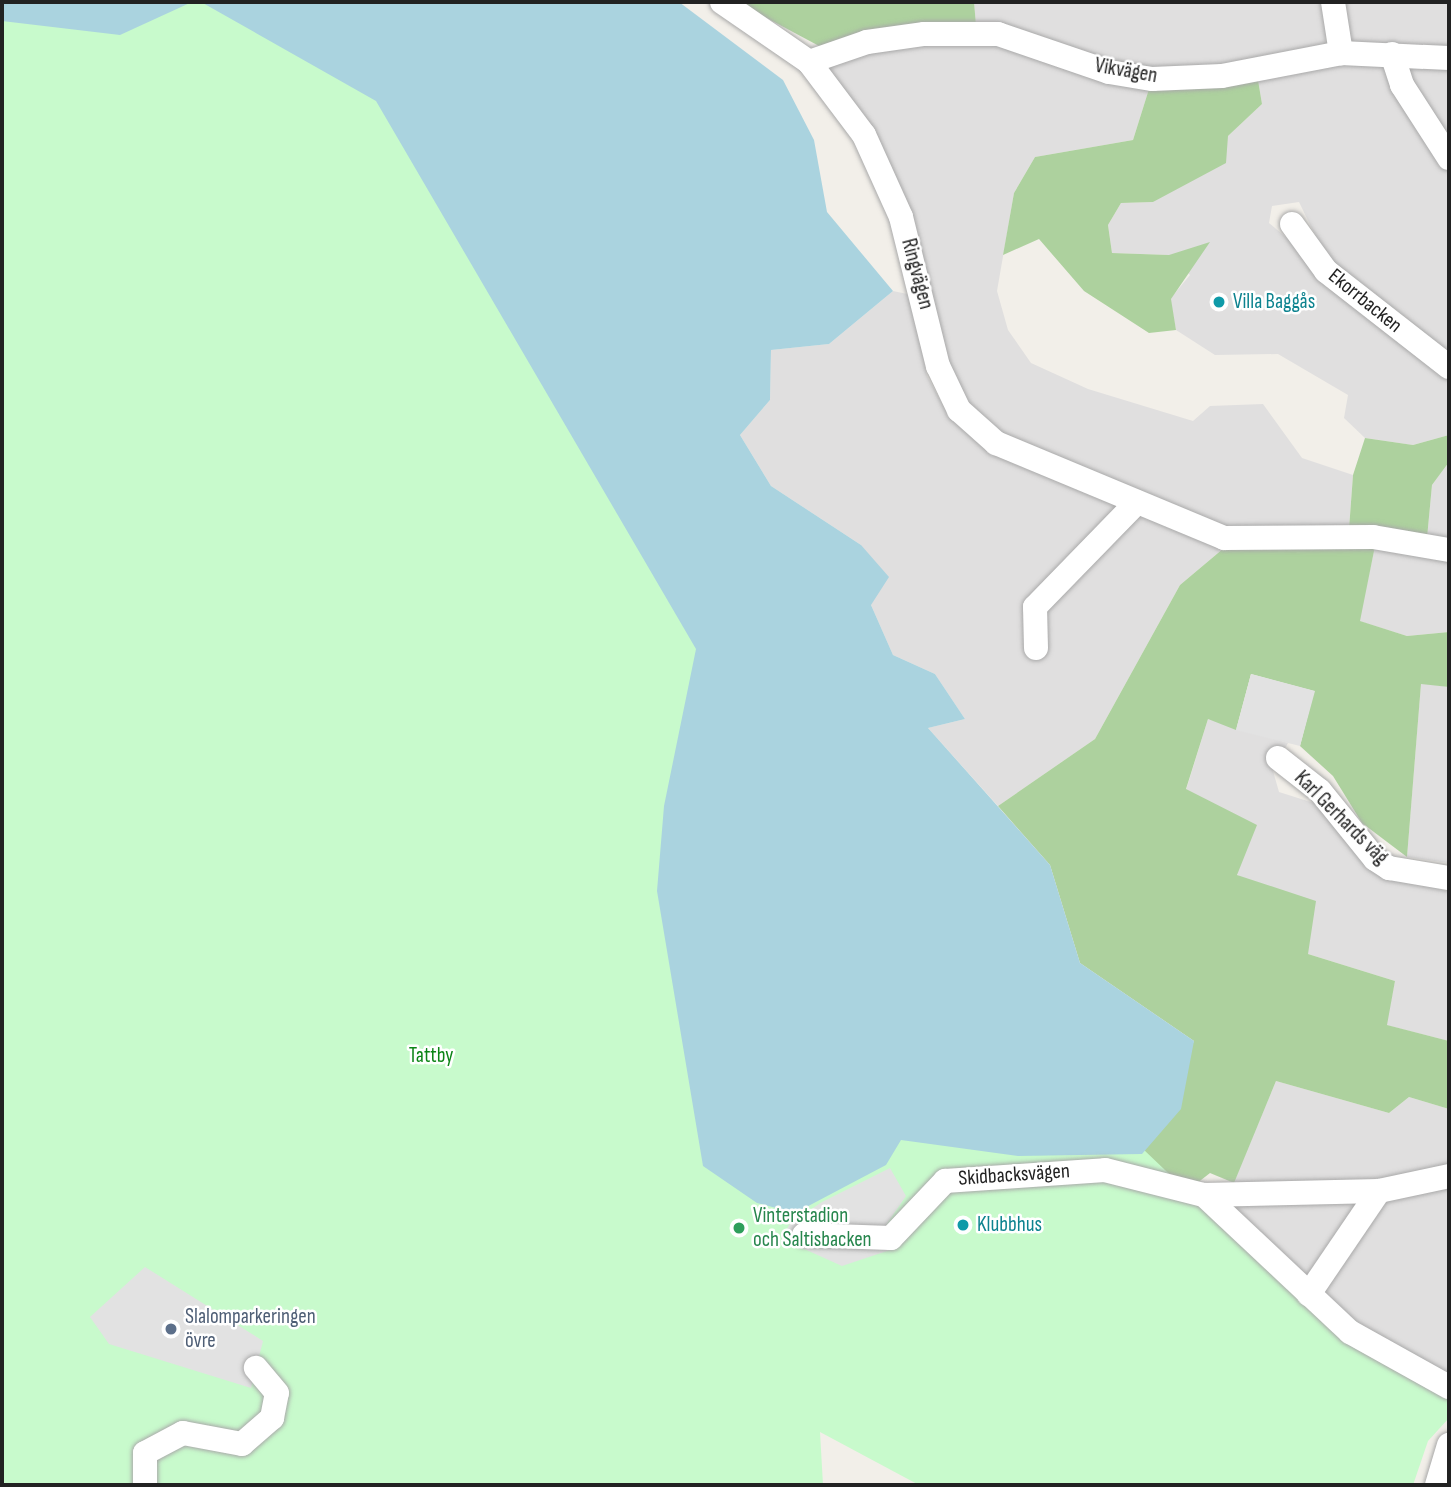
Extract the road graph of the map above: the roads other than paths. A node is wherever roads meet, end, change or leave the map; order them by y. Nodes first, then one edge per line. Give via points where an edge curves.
1 (722, 2) edge
2 (1333, 2) edge
3 (1341, 53) junction
4 (1392, 54) junction
5 (1449, 58) edge
6 (809, 62) junction
7 (1449, 158) edge
8 (1292, 224) dead end
9 (1449, 367) edge
10 (1137, 502) junction
11 (1449, 550) edge
12 (1036, 648) dead end
13 (1278, 758) dead end
14 (1449, 878) edge
15 (1449, 1177) edge
16 (1380, 1191) junction
17 (1204, 1195) junction
18 (804, 1235) dead end
19 (1309, 1294) junction
20 (256, 1368) dead end
21 (1449, 1387) edge
22 (1449, 1445) edge
23 (145, 1485) edge
24 (1437, 1485) edge

1 - 6 street, Ringvägen
2 - 3 street
3 - 4 street, Vikvägen
3 - 6 street, Vikvägen via 1222,76 1152,79 1109,72 998,34 924,34 867,42
4 - 5 street, Vikvägen
4 - 7 street via 1402,85
6 - 10 street, Ringvägen via 864,135 885,176 924,295 938,366 959,410 996,443
8 - 9 street, Ekorrbacken via 1326,271
10 - 11 street, Ringvägen via 1224,538 1373,537
10 - 12 street via 1035,607
13 - 14 street, Karl Gerhards väg via 1320,791 1375,859 1389,868
15 - 16 street, Skidbacksvägen
16 - 17 street, Skidbacksvägen
16 - 19 street
17 - 18 street, Skidbacksvägen via 1105,1170 981,1176 945,1181 891,1238
17 - 19 street, Skidbacksvägen
19 - 21 street, Skidbacksvägen via 1350,1332
20 - 23 street via 277,1393 272,1418 242,1444 183,1433 174,1437 145,1453
22 - 24 street

